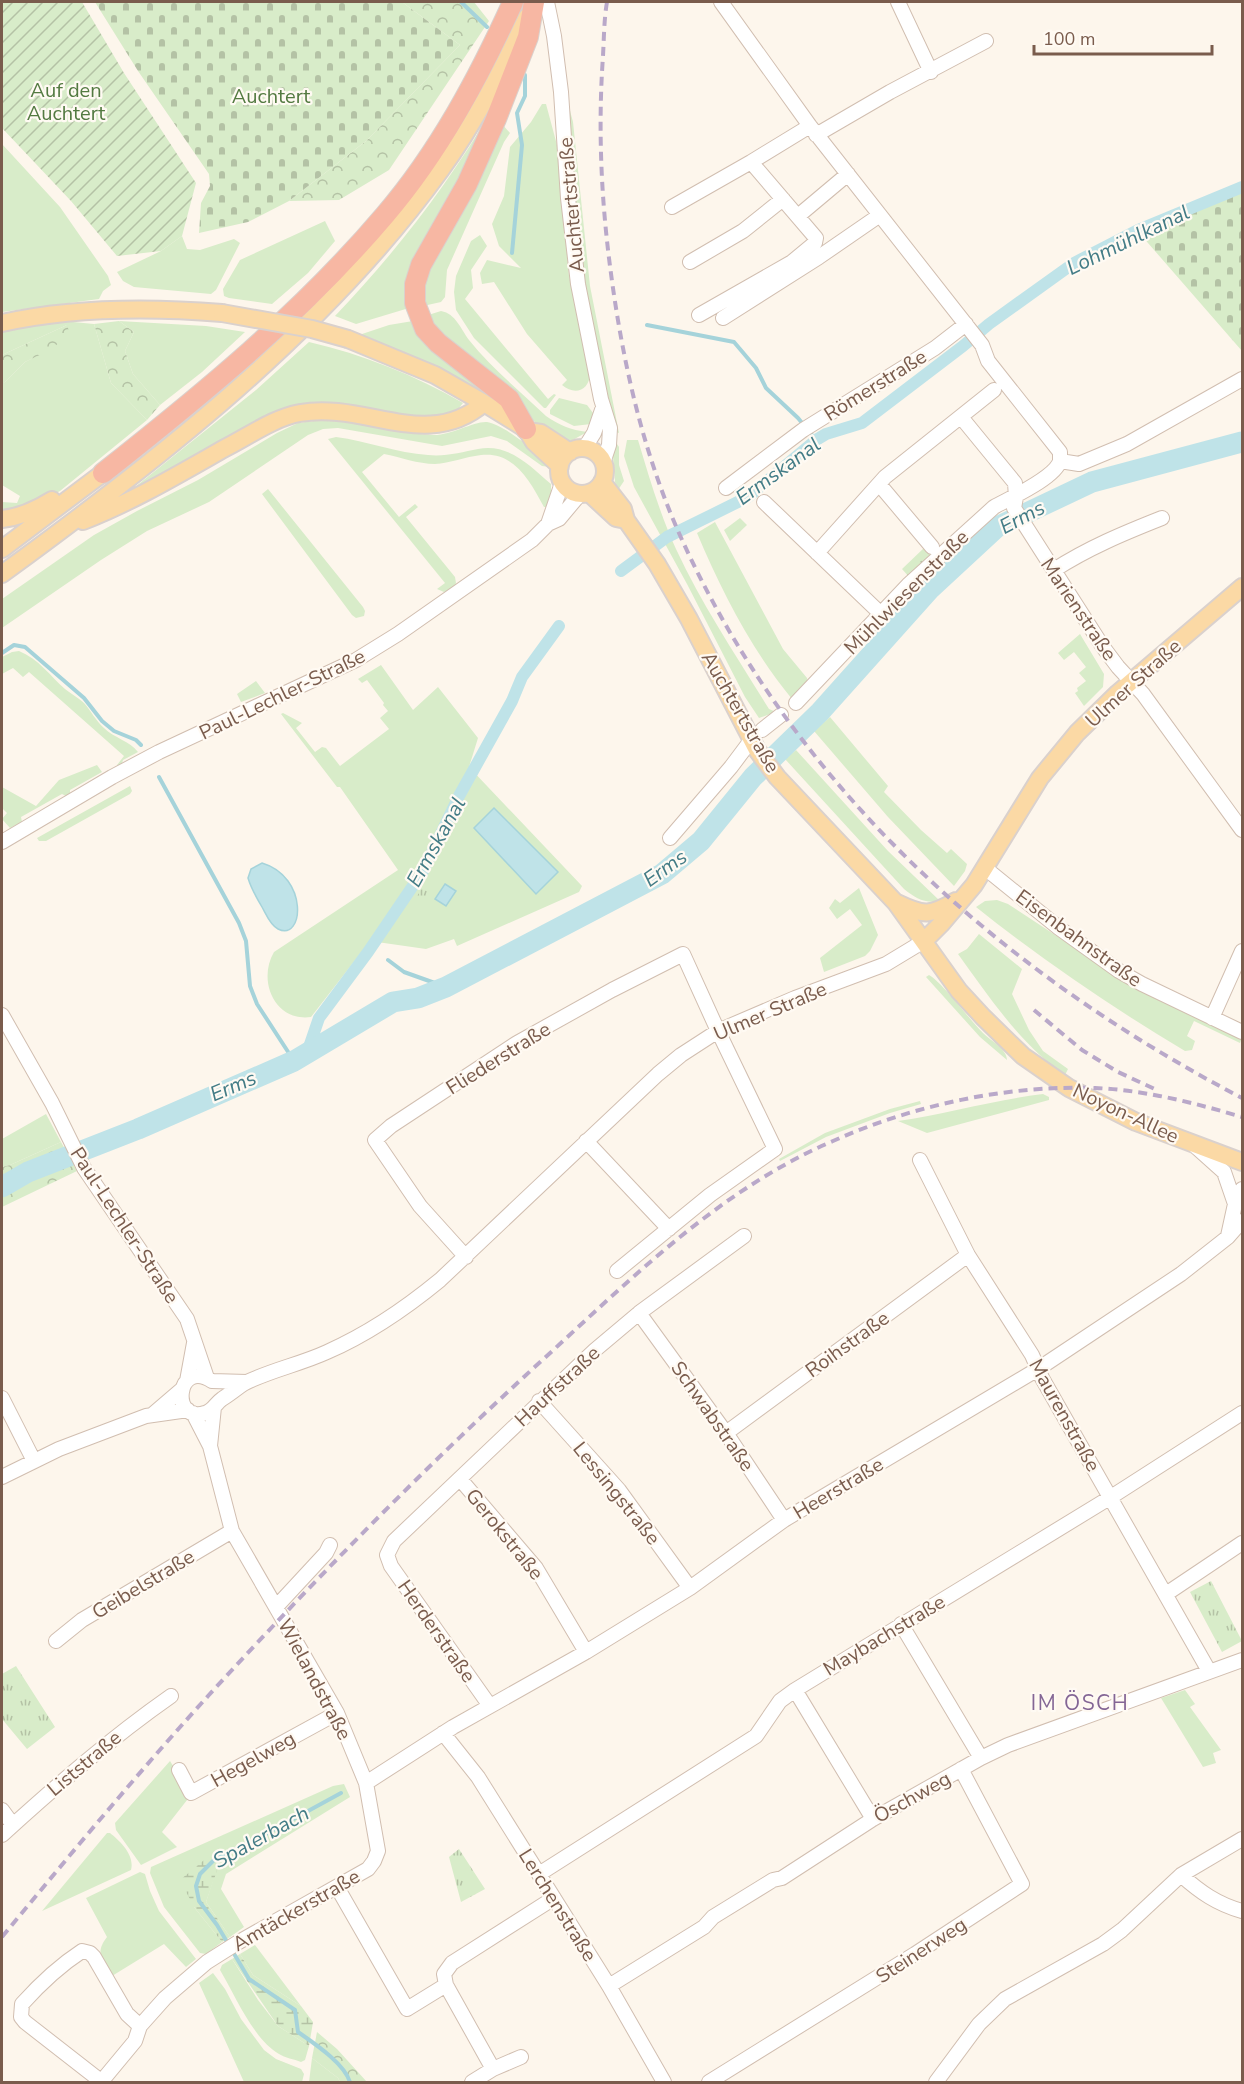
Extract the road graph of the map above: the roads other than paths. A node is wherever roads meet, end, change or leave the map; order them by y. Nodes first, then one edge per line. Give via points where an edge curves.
1 (721, 2) edge
2 (898, 2) edge
3 (532, 3) edge
4 (986, 41) dead end
5 (931, 72) junction
6 (813, 130) junction
7 (751, 162) junction
8 (848, 174) junction
9 (783, 199) junction
10 (672, 207) dead end
11 (880, 215) junction
12 (798, 216) junction
13 (690, 262) dead end
14 (699, 315) dead end
15 (723, 318) dead end
16 (2, 323) edge
17 (970, 330) junction
18 (1242, 379) edge
19 (994, 390) dead end
20 (484, 402) junction
21 (603, 407) junction
22 (961, 417) junction
23 (527, 430) junction
24 (571, 455) junction
25 (1060, 461) junction
26 (603, 463) junction
27 (103, 473) junction
28 (562, 483) junction
29 (879, 484) junction
30 (726, 488) dead end
31 (590, 490) junction
32 (764, 502) dead end
33 (1015, 502) junction
34 (1162, 518) dead end
35 (2, 519) edge
36 (548, 524) junction
37 (63, 530) junction
38 (932, 547) dead end
39 (2, 549) edge
40 (817, 553) junction
41 (1054, 570) junction
42 (2, 574) edge
43 (1242, 587) edge
44 (880, 613) junction
45 (1131, 681) junction
46 (796, 704) dead end
47 (781, 715) dead end
48 (757, 740) junction
49 (1242, 830) edge
50 (670, 838) dead end
51 (2, 842) edge
52 (985, 868) junction
53 (966, 895) junction
54 (896, 903) junction
55 (924, 941) junction
56 (1242, 951) edge
57 (2, 1015) edge
58 (1212, 1018) junction
59 (718, 1031) junction
60 (1242, 1032) edge
61 (586, 1141) junction
62 (1191, 1142) junction
63 (921, 1160) dead end
64 (1242, 1162) edge
65 (1242, 1189) edge
66 (1235, 1204) junction
67 (1242, 1221) edge
68 (669, 1228) junction
69 (744, 1236) dead end
70 (1228, 1237) junction
71 (968, 1255) junction
72 (466, 1257) junction
73 (617, 1271) dead end
74 (639, 1313) junction
75 (195, 1341) junction
76 (1038, 1369) junction
77 (210, 1379) junction
78 (247, 1382) junction
79 (184, 1386) junction
80 (2, 1398) edge
81 (539, 1401) junction
82 (216, 1405) junction
83 (190, 1411) junction
84 (1242, 1413) edge
85 (153, 1414) junction
86 (726, 1433) junction
87 (210, 1446) junction
88 (34, 1461) junction
89 (2, 1477) edge
90 (460, 1479) junction
91 (1111, 1497) junction
92 (784, 1520) junction
93 (232, 1531) junction
94 (1242, 1543) edge
95 (330, 1545) dead end
96 (387, 1555) joint
97 (690, 1588) junction
98 (1166, 1594) junction
99 (276, 1607) junction
100 (901, 1624) junction
101 (56, 1641) dead end
102 (586, 1652) junction
103 (1242, 1660) edge
104 (1209, 1671) junction
105 (795, 1690) junction
106 (171, 1696) dead end
107 (490, 1706) junction
108 (337, 1713) junction
109 (443, 1733) junction
110 (981, 1758) junction
111 (961, 1769) junction
112 (179, 1770) dead end
113 (366, 1784) junction
114 (2, 1810) edge
115 (873, 1819) junction
116 (13, 1825) junction
117 (2, 1835) edge
118 (1242, 1839) edge
119 (539, 1874) junction
120 (1181, 1875) junction
121 (337, 1887) junction
122 (554, 1898) junction
123 (1242, 1911) edge
124 (446, 1985) junction
125 (609, 1986) junction
126 (140, 2026) junction
127 (521, 2057) dead end
128 (493, 2069) junction
129 (101, 2082) edge
130 (472, 2082) edge
131 (664, 2082) edge
132 (709, 2082) edge
133 (936, 2082) edge

1 - 6 street
2 - 5 street
3 - 21 street, Auchtertstraße via 554,36 578,284
3 - 23 highway via 528,37 496,119 415,284 415,303 424,328 509,399
3 - 27 highway via 489,54 465,99 386,214 252,350
3 - 37 main road via 484,100 441,169 365,265 270,359
4 - 5 street
5 - 6 street
6 - 7 street
6 - 8 street
7 - 9 street
7 - 10 street
8 - 11 street
8 - 12 street
9 - 12 street
9 - 13 street via 743,231
11 - 15 street
11 - 17 street
12 - 14 street via 816,238 815,243 792,261
16 - 20 main road, bridge via 106,309 167,308 222,313 348,339 435,375
17 - 25 street via 988,361 1060,452
17 - 30 street, Römerstraße via 806,427
18 - 25 street via 1127,444 1078,464
19 - 22 street
20 - 23 main road
20 - 37 main road via 459,420 438,425 408,424 351,413 298,414 274,422 168,480
21 - 24 street via 594,433
21 - 26 street, Auchtertstraße via 610,428
22 - 29 street
22 - 33 street, Marienstraße via 1015,483
23 - 24 main road via 541,433
24 - 26 main road via 594,452
24 - 28 main road via 559,475
25 - 33 street, Mühlwiesenstraße via 1055,470
26 - 31 main road via 605,473
27 - 35 main road via 36,510
27 - 39 main road
28 - 31 main road via 570,491
28 - 36 street, Paul-Lechler-Straße
29 - 38 street
29 - 40 street
31 - 36 street, Paul-Lechler-Straße via 559,519
31 - 48 main road, Auchtertstraße via 623,509
32 - 40 street
33 - 41 street, Marienstraße via 1023,524
33 - 44 street, Mühlwiesenstraße via 1007,499 994,507
34 - 41 street via 1100,544
36 - 51 street, Paul-Lechler-Straße via 532,540 356,660 159,752
37 - 42 main road
40 - 44 street
41 - 45 street, Marienstraße via 1103,647
43 - 45 main road, Ulmer Straße
44 - 46 street, Mühlwiesenstraße
45 - 49 street, Marienstraße
45 - 52 main road, Ulmer Straße via 1087,722 1040,778
47 - 48 street
48 - 50 street
48 - 54 main road, Auchtertstraße via 777,777
52 - 53 main road, Ulmer Straße
52 - 58 street, Eisenbahnstraße via 1119,971
53 - 54 main road via 930,913
53 - 55 main road, Ulmer Straße
54 - 55 main road, Auchtertstraße
55 - 59 street, Ulmer Straße via 886,964
55 - 62 main road, Noyon-Allee via 959,991 1023,1056 1115,1113
56 - 58 street
57 - 75 street, Paul-Lechler-Straße via 84,1168 187,1319
58 - 60 street, Eisenbahnstraße
59 - 61 street, Ulmer Straße via 673,1061
59 - 68 street via 775,1149
59 - 72 street, Fliederstraße via 683,954 517,1043 390,1126 375,1140 420,1206
61 - 68 street
61 - 72 street, Ulmer Straße
62 - 64 main road, Noyon-Allee
62 - 66 street via 1224,1173
63 - 71 street, Maurenstraße
65 - 66 street
66 - 70 street
67 - 70 street, Heerstraße
68 - 73 street
69 - 74 street, Hauffstraße
70 - 76 street, Heerstraße via 1181,1274
71 - 76 street, Maurenstraße
71 - 86 street, Roihstraße
72 - 78 street, Ulmer Straße via 417,1299 361,1336
74 - 81 street, Hauffstraße
74 - 86 street, Schwabstraße
75 - 77 street, Paul-Lechler-Straße
75 - 79 street
76 - 91 street, Maurenstraße
76 - 92 street, Heerstraße
77 - 78 street, Ulmer Straße
77 - 79 street, Ulmer Straße via 197,1376
77 - 82 street via 218,1391
78 - 82 street, Ulmer Straße
79 - 83 street via 182,1401
79 - 85 street
80 - 88 street
81 - 90 street, Hauffstraße
81 - 97 street, Lessingstraße via 619,1490
82 - 83 street, Ulmer Straße via 204,1414
82 - 87 street, Wielandstraße
83 - 85 street, Ulmer Straße
83 - 87 street, Wielandstraße
84 - 91 street, Maybachstraße
85 - 88 street
86 - 92 street, Schwabstraße
87 - 93 street, Wielandstraße
88 - 89 street
90 - 96 street, Hauffstraße via 394,1541
90 - 102 street, Gerokstraße via 536,1568
91 - 98 street, Maurenstraße
91 - 100 street, Maybachstraße
92 - 97 street, Heerstraße
93 - 99 street, Wielandstraße
93 - 101 street, Geibelstraße via 82,1620
94 - 98 street
95 - 99 street, Wielandstraße
96 - 107 street, Herderstraße
97 - 102 street, Heerstraße
98 - 104 street, Maurenstraße
99 - 108 street, Wielandstraße
100 - 105 street, Maybachstraße
100 - 110 street
102 - 107 street, Heerstraße
103 - 104 street, Öschweg
104 - 110 street, Öschweg
105 - 115 street
105 - 119 street, Maybachstraße via 780,1701 756,1736
106 - 116 street, Liststraße via 117,1735
107 - 109 street, Heerstraße
108 - 112 street, Hegelweg via 191,1792
108 - 113 street, Wielandstraße
109 - 113 street
109 - 119 street, Lerchenstraße via 478,1777
110 - 111 street, Öschweg
111 - 115 street, Öschweg
111 - 132 street, Steinerweg via 1022,1884
113 - 121 street, Amtäckerstraße via 378,1851 368,1869
114 - 116 street
115 - 125 street, Öschweg
116 - 117 street, Liststraße
118 - 120 street
119 - 122 street, Lerchenstraße
120 - 123 street via 1205,1896
120 - 133 street via 1122,1930 1005,1999 979,2024
121 - 124 street via 407,2009
121 - 126 street, Amtäckerstraße via 207,1962
122 - 124 street via 452,1963 444,1974
122 - 125 street, Lerchenstraße
124 - 128 street
125 - 131 street, Lerchenstraße
126 - 129 street, Amtäckerstraße via 135,2041
126 - 129 street via 127,2014 94,1957 82,1951 45,1979 22,2004 21,2017 25,2022
127 - 128 street
128 - 130 street

